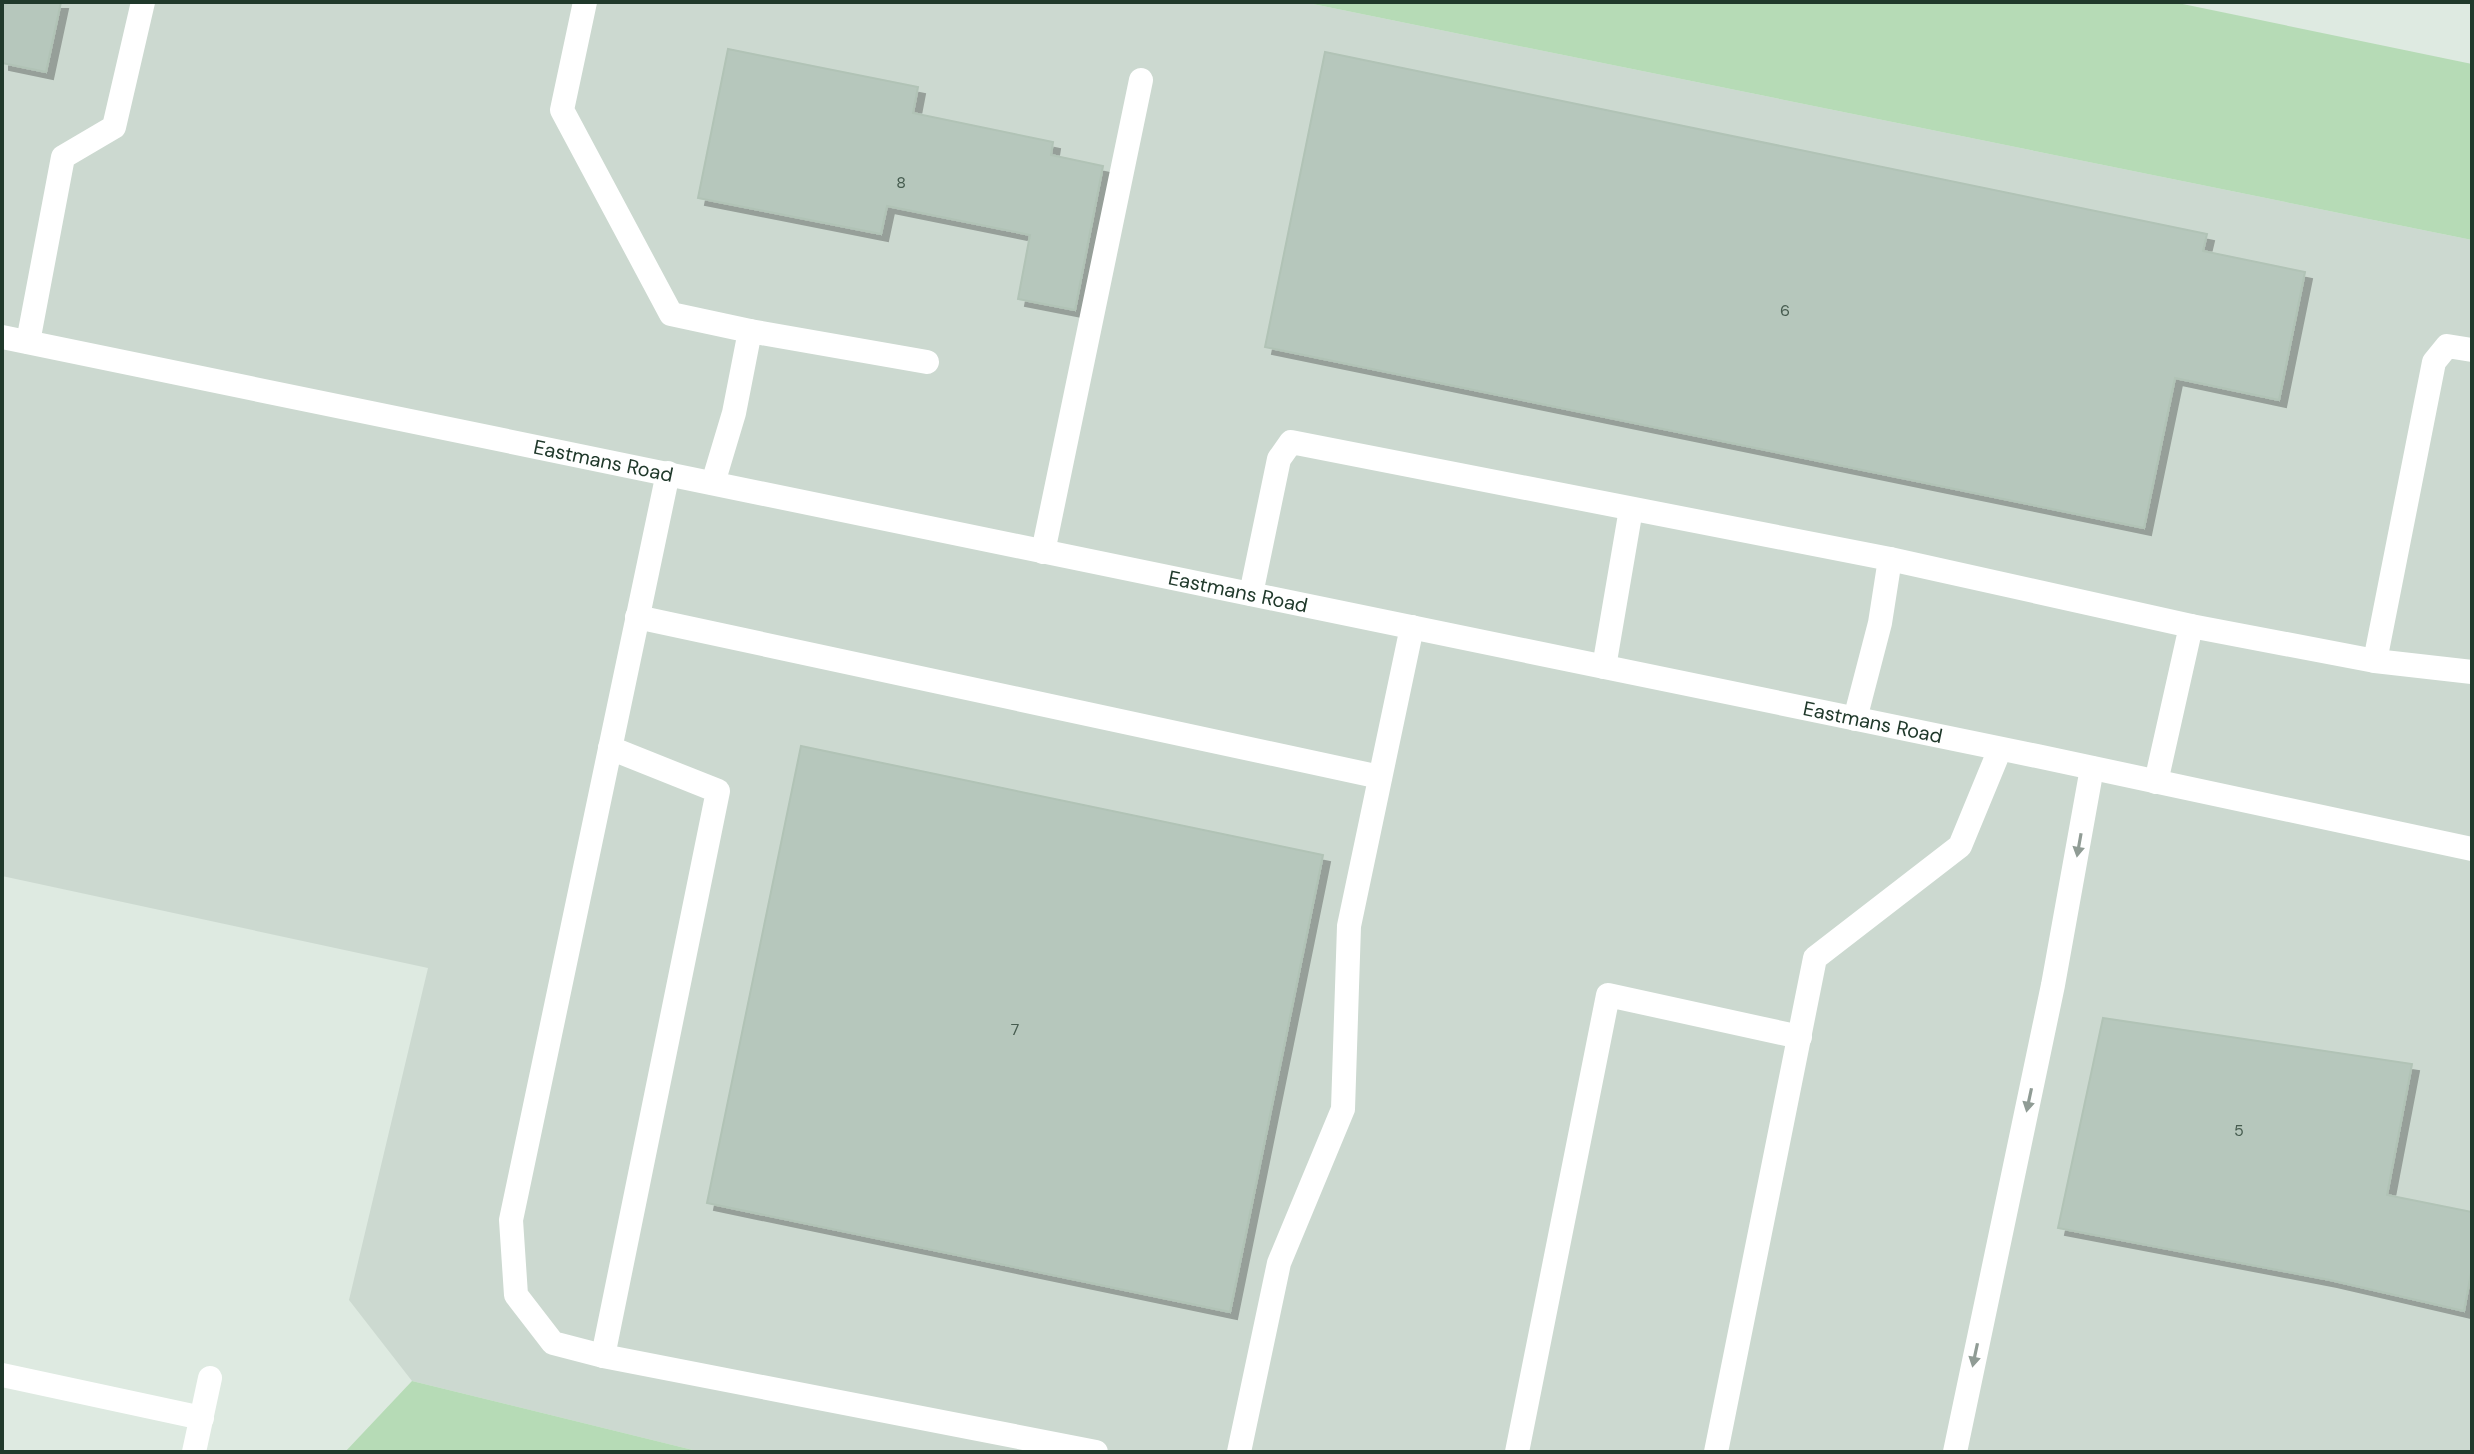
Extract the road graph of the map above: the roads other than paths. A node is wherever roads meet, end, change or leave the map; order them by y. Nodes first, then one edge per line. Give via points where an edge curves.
1 (143, 2) edge
2 (585, 2) edge
3 (1141, 80) dead end
4 (750, 331) junction
5 (2, 337) edge
6 (28, 342) junction
7 (2472, 350) edge
8 (927, 362) dead end
9 (668, 473) junction
10 (713, 483) junction
11 (1631, 509) junction
12 (1043, 552) junction
13 (1890, 559) junction
14 (1251, 594) junction
15 (637, 617) junction
16 (2191, 626) junction
17 (1412, 627) junction
18 (2375, 661) junction
19 (1604, 667) junction
20 (2472, 672) edge
21 (1855, 719) junction
22 (610, 748) junction
23 (2000, 749) junction
24 (2092, 768) junction
25 (1380, 777) junction
26 (2156, 782) junction
27 (2472, 849) edge
28 (1800, 1037) junction
29 (603, 1356) junction
30 (2, 1375) edge
31 (210, 1378) dead end
32 (202, 1418) junction
33 (194, 1452) edge
34 (1096, 1452) edge
35 (1239, 1452) edge
36 (1517, 1452) edge
37 (1716, 1452) edge
38 (1955, 1452) edge

1 - 6 street via 114,127 63,157
2 - 4 street via 562,110 671,314
3 - 12 street
4 - 8 street
4 - 10 street
5 - 6 street, Eastmans Road
6 - 9 street, Eastmans Road
7 - 18 street via 2447,346 2434,362
9 - 10 street, Eastmans Road
9 - 15 street
10 - 12 street, Eastmans Road
11 - 13 street
11 - 14 street via 1291,442 1279,459
11 - 19 street
12 - 14 street, Eastmans Road
13 - 16 street
13 - 21 street
14 - 17 street, Eastmans Road
15 - 22 street
15 - 25 street
16 - 18 street
16 - 26 street
17 - 19 street, Eastmans Road
17 - 25 street
18 - 20 street
19 - 21 street, Eastmans Road
21 - 23 street, Eastmans Road
22 - 29 street via 511,1220 516,1295 553,1343
22 - 29 street via 718,791
23 - 24 street, Eastmans Road
23 - 28 street via 1960,846 1815,958
24 - 26 street, Eastmans Road
24 -> 38 street via 2053,985
25 - 35 street via 1349,926 1343,1109 1279,1263
26 - 27 street, Eastmans Road
28 - 36 street via 1608,995
28 - 37 street
29 - 34 street
30 - 32 street
31 - 32 street
32 - 33 street

